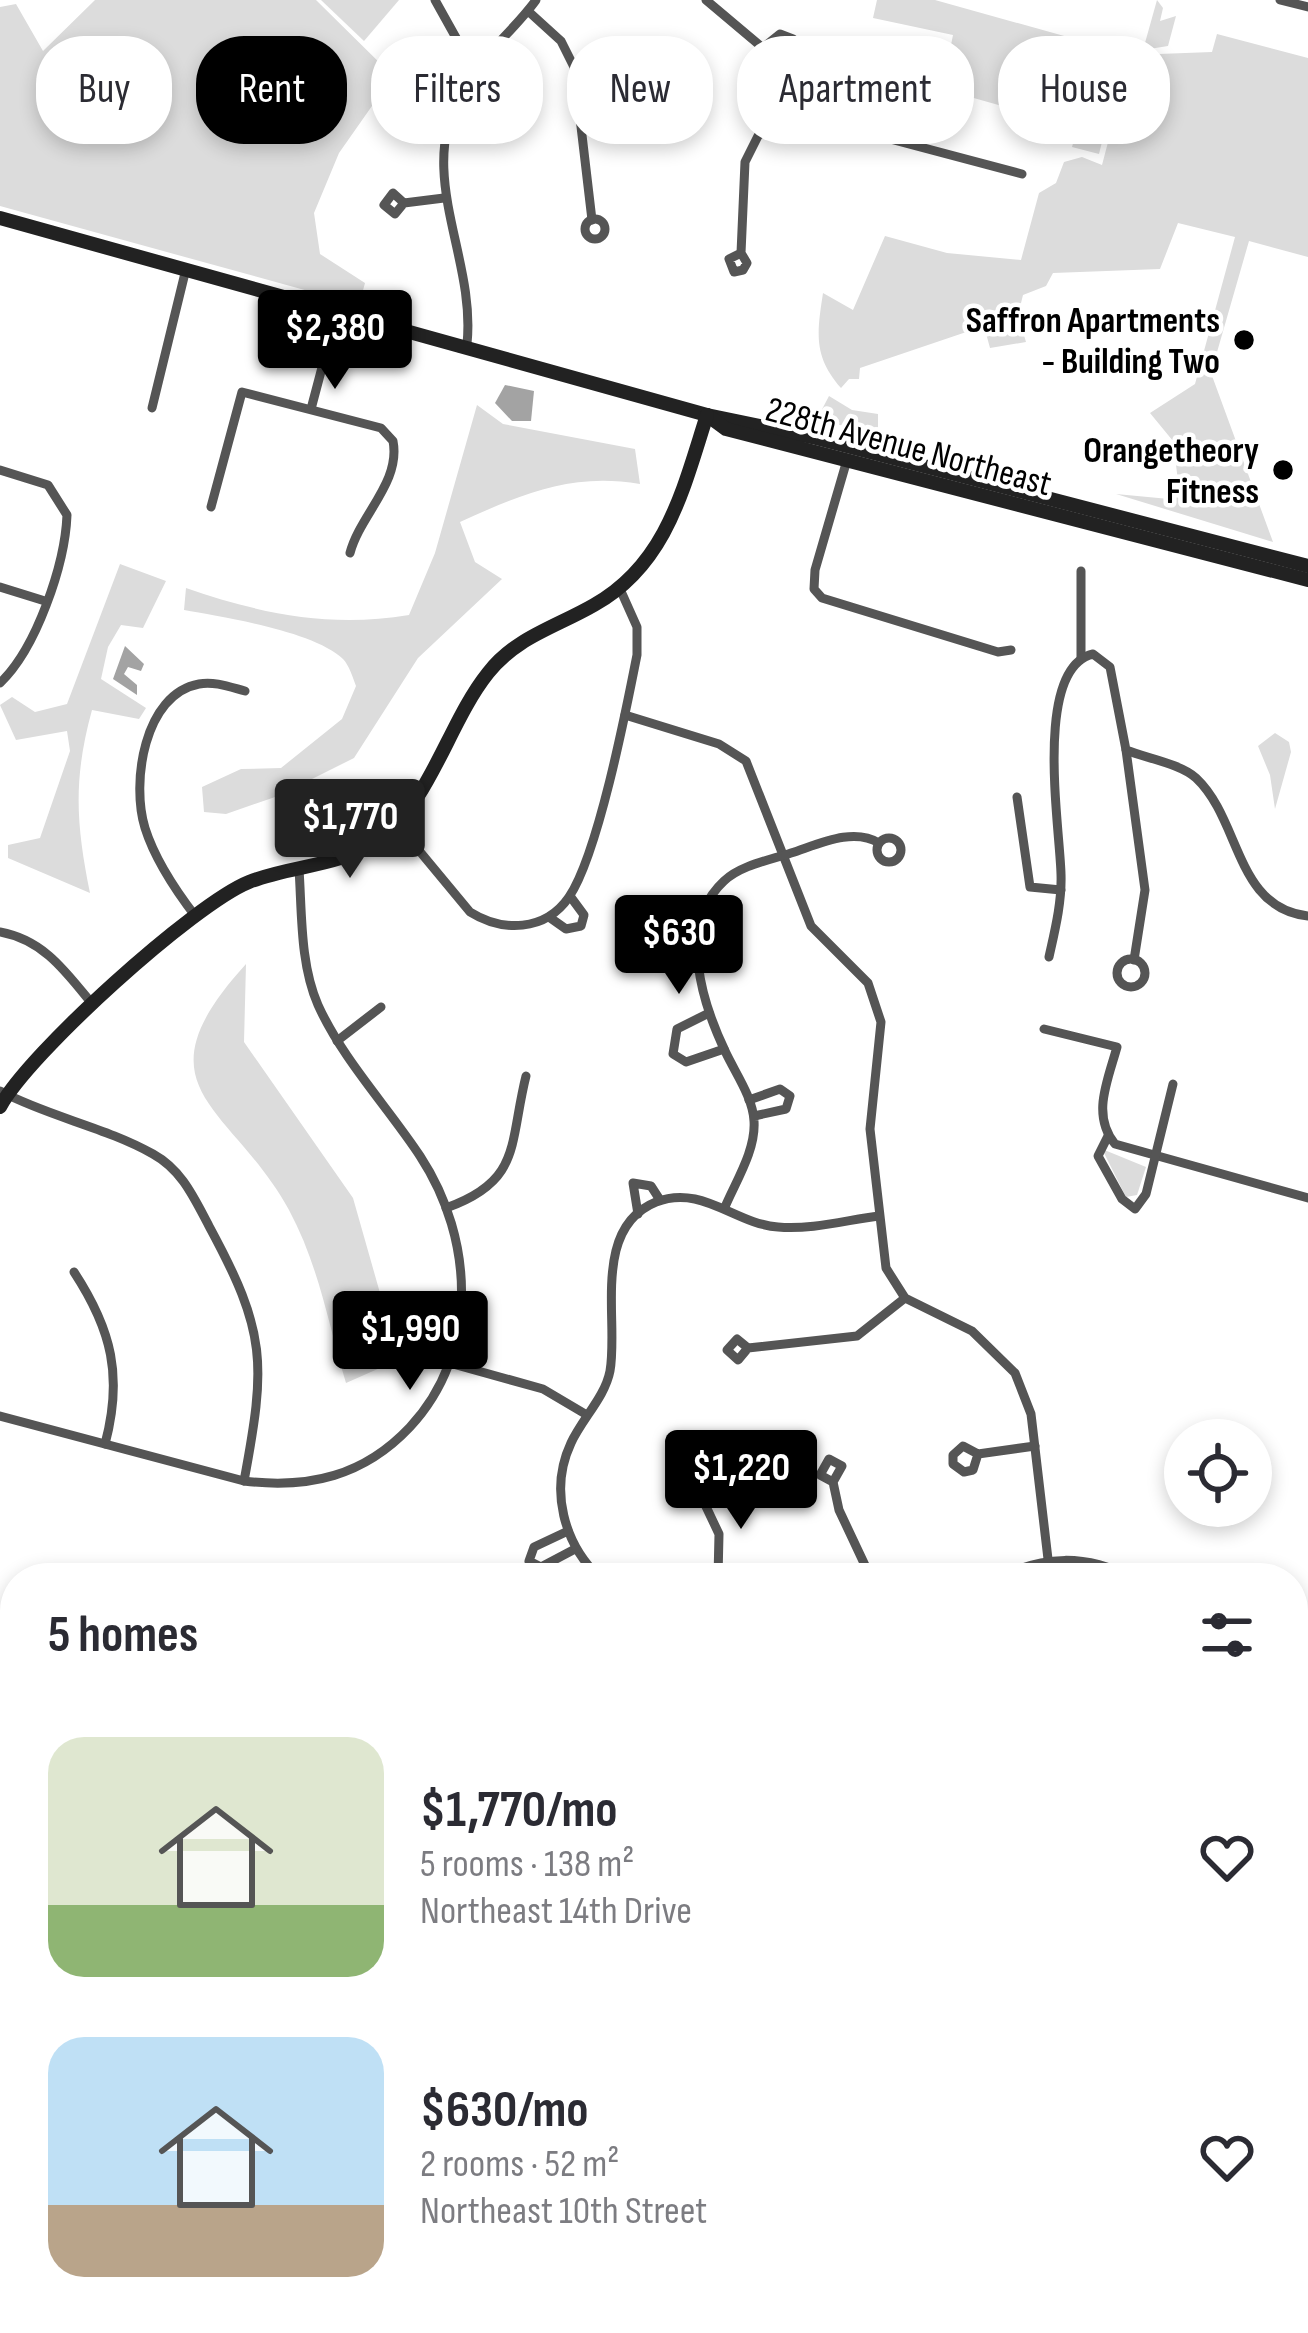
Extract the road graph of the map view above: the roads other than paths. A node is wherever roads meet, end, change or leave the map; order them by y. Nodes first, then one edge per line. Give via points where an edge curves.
1 (435, 0) edge
2 (536, 0) edge
3 (706, 0) edge
4 (1280, 0) edge
5 (1308, 7) edge
6 (528, 11) junction
7 (455, 36) edge
8 (505, 36) edge
9 (750, 36) edge
10 (446, 144) edge
11 (755, 144) edge
12 (909, 144) edge
13 (1022, 174) dead end
14 (444, 198) junction
15 (404, 202) dead end
16 (0, 218) edge
17 (592, 220) dead end
18 (741, 254) dead end
19 (185, 273) junction
20 (337, 311) junction
21 (467, 344) junction
22 (152, 408) dead end
23 (311, 409) junction
24 (707, 415) junction
25 (803, 435) junction
26 (847, 460) junction
27 (0, 470) edge
28 (1021, 506) junction
29 (211, 507) dead end
30 (1092, 507) junction
31 (350, 553) dead end
32 (1308, 566) edge
33 (1081, 571) dead end
34 (1308, 580) edge
35 (0, 587) edge
36 (620, 589) junction
37 (45, 601) junction
38 (1011, 650) dead end
39 (1081, 657) junction
40 (0, 683) edge
41 (245, 691) dead end
42 (625, 715) junction
43 (1126, 750) junction
44 (1017, 797) dead end
45 (397, 824) junction
46 (879, 843) dead end
47 (786, 854) junction
48 (298, 869) junction
49 (1061, 890) junction
50 (570, 896) junction
51 (1308, 916) edge
52 (196, 917) junction
53 (549, 917) junction
54 (0, 932) edge
55 (1049, 957) dead end
56 (1134, 959) dead end
57 (93, 1005) junction
58 (382, 1007) dead end
59 (709, 1013) junction
60 (1044, 1029) dead end
61 (338, 1040) junction
62 (724, 1049) junction
63 (526, 1076) dead end
64 (1172, 1084) dead end
65 (2, 1097) edge
66 (748, 1100) junction
67 (754, 1116) junction
68 (1108, 1136) junction
69 (1156, 1155) junction
70 (1308, 1198) edge
71 (659, 1200) junction
72 (725, 1207) junction
73 (446, 1208) junction
74 (638, 1214) junction
75 (879, 1216) junction
76 (74, 1272) dead end
77 (905, 1298) junction
78 (748, 1348) dead end
79 (453, 1364) junction
80 (0, 1415) edge
81 (586, 1415) junction
82 (105, 1444) junction
83 (1036, 1446) junction
84 (978, 1454) dead end
85 (244, 1481) junction
86 (833, 1482) dead end
87 (701, 1496) dead end
88 (1048, 1559) junction
89 (589, 1563) edge
90 (718, 1563) edge
91 (863, 1563) edge
92 (1038, 1563) edge
93 (1086, 1563) edge

1 - 7 street
2 - 6 street
3 - 9 street
4 - 5 street
6 - 8 street
6 - 17 street via 561,40 574,67
10 - 14 street
11 - 18 street via 748,151
12 - 13 street
14 - 15 street
14 - 21 street via 467,277
16 - 19 main road, 228th Avenue Northeast
19 - 20 main road, 228th Avenue Northeast
19 - 22 street
20 - 21 main road, 228th Avenue Northeast
20 - 23 street
21 - 24 main road, 228th Avenue Northeast
23 - 29 street via 242,392
23 - 31 street via 381,428 393,441 387,482 356,528
24 - 25 main road, 228th Avenue Northeast
24 - 26 main road, 228th Avenue Northeast via 726,429
24 - 36 main road via 664,537
25 - 26 main road
25 - 30 main road, 228th Avenue Northeast
26 - 28 main road, 228th Avenue Northeast
26 - 38 street via 814,589 842,608
27 - 37 street via 58,495 66,526
28 - 30 main road via 1077,516
28 - 34 main road, 228th Avenue Northeast
30 - 32 main road, 228th Avenue Northeast
33 - 39 street
35 - 37 street
36 - 42 street via 638,638
36 - 45 main road via 496,662
37 - 40 street via 23,656
39 - 43 street via 1093,654 1110,667
39 - 49 street via 1054,723
41 - 52 street via 201,684 174,694 159,712 144,763 145,827
42 - 47 street via 736,753 754,775
42 - 50 street
43 - 51 street via 1195,777 1261,897
43 - 56 street via 1144,890
44 - 49 street via 1030,887
45 - 48 main road via 350,855
45 - 53 street via 483,920 512,927
46 - 47 street via 857,836
47 - 59 street via 727,878 711,902 696,969
47 - 75 street via 811,926 854,965 876,1000 870,1129
48 - 52 main road via 246,883
48 - 61 street via 310,985
49 - 55 street
50 - 53 street
50 - 53 street via 584,915 581,926 566,929
52 - 57 main road
54 - 57 street via 52,956
57 - 65 main road
58 - 61 street
59 - 62 street
59 - 62 street via 679,1027 673,1054 690,1062
60 - 68 street via 1117,1047 1100,1112
61 - 73 street via 420,1156
62 - 66 street
63 - 73 street via 503,1171 488,1191
64 - 69 street
65 - 85 street via 172,1166 241,1285 257,1330 259,1402
66 - 67 street
66 - 67 street via 780,1089 790,1096 786,1109
67 - 72 street
68 - 69 street
68 - 69 street via 1098,1156 1135,1209
69 - 70 street
71 - 72 street via 690,1197
71 - 74 street
71 - 74 street via 651,1186 633,1184
72 - 75 street via 781,1228
73 - 79 street via 462,1293
74 - 81 street via 613,1266 609,1375
75 - 77 street via 886,1268
76 - 82 street via 106,1329 116,1369
77 - 78 street via 857,1336
77 - 83 street via 973,1331 1004,1358 1025,1395
79 - 81 street via 544,1389
79 - 85 street via 406,1431 350,1472 315,1483
80 - 82 street
81 - 89 street via 564,1464 562,1510
82 - 85 street
83 - 84 street
83 - 88 street
86 - 91 street
87 - 90 street via 719,1534
88 - 92 street
88 - 93 street

